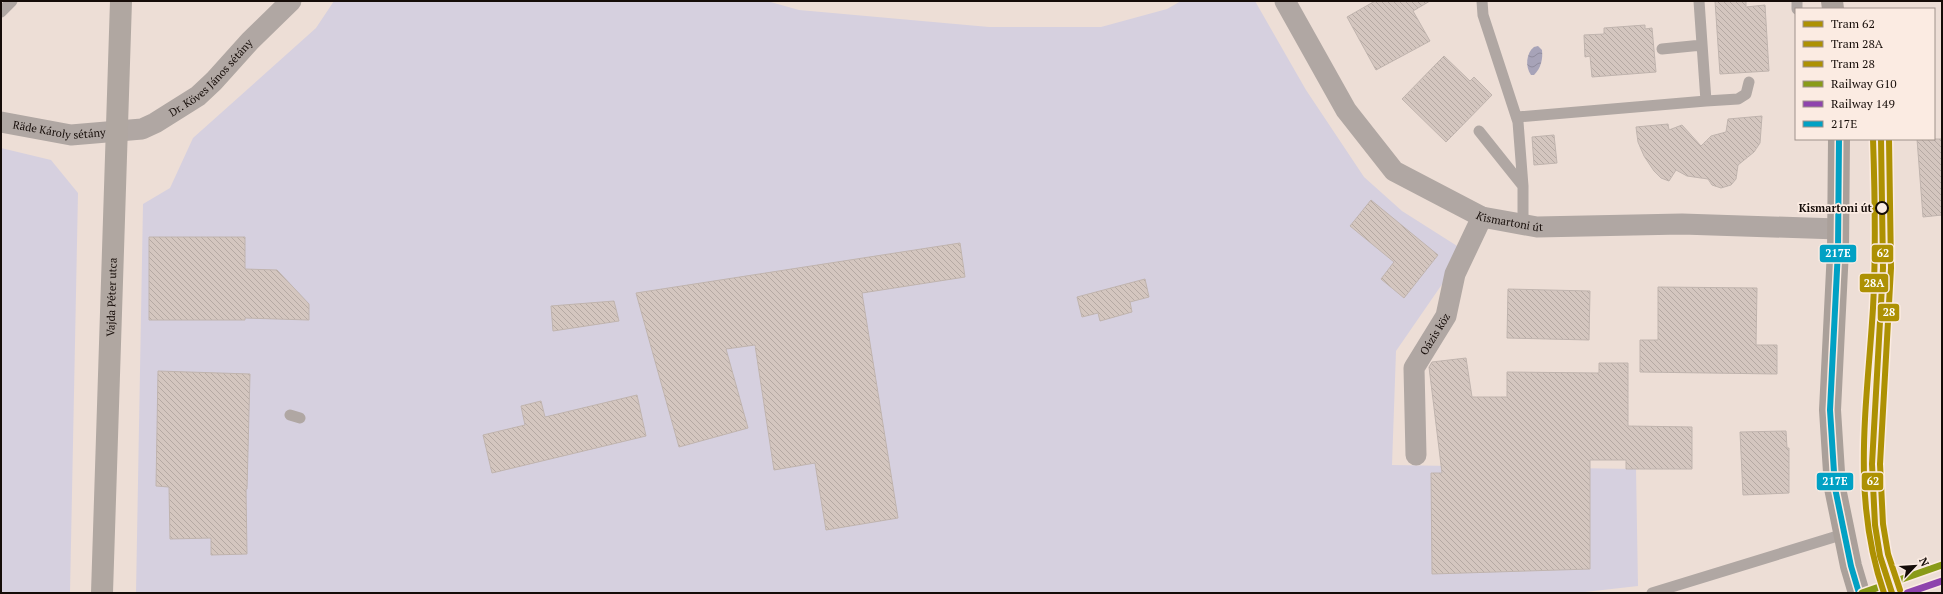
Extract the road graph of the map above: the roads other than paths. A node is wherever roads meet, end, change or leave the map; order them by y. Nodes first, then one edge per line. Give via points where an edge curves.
1 (12, 1) edge
2 (121, 1) edge
3 (291, 1) edge
4 (1285, 1) edge
5 (1482, 1) edge
6 (1699, 1) edge
7 (1, 12) edge
8 (1702, 45) junction
9 (1662, 49) dead end
10 (1749, 82) dead end
11 (1706, 101) junction
12 (1517, 117) junction
13 (1, 122) edge
14 (118, 131) junction
15 (1479, 131) dead end
16 (1839, 140) edge
17 (1523, 186) junction
18 (1482, 217) junction
19 (1523, 225) junction
20 (1838, 229) junction
21 (1416, 455) dead end
22 (1844, 534) junction
23 (102, 593) edge
24 (1652, 593) edge
25 (1859, 593) edge

1 - 7 lane
2 - 14 street, Vajda Péter utca
3 - 14 street, Dr. Köves János sétány via 198,96 155,123 134,130
4 - 18 street, Kismartoni út via 1346,110 1394,170
5 - 12 lane via 1483,15
6 - 8 lane
8 - 9 lane
8 - 11 lane
10 - 11 lane via 1746,94 1738,99
11 - 12 lane
12 - 17 lane
13 - 14 street, Räde Károly sétány via 71,135
14 - 23 street, Vajda Péter utca
15 - 17 lane
16 - 20 main road
17 - 19 lane
18 - 19 street, Kismartoni út
18 - 21 street, Oázis köz via 1455,274 1446,316 1414,368
19 - 20 street, Kismartoni út via 1538,227 1682,224
20 - 22 main road via 1830,410 1835,488
22 - 24 lane
22 - 25 main road

